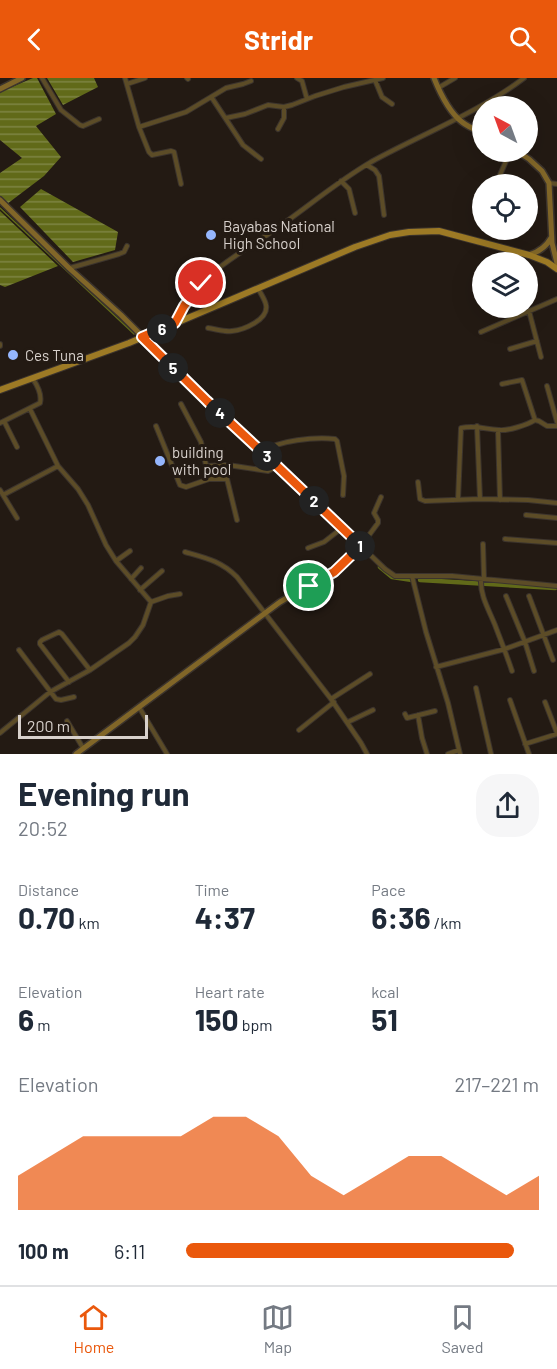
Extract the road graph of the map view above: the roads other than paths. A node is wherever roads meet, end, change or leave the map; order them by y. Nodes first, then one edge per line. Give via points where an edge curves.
1 (22, 78) edge
2 (42, 78) edge
3 (125, 78) edge
4 (145, 78) edge
5 (297, 78) edge
6 (383, 78) edge
7 (434, 78) edge
8 (455, 78) edge
9 (524, 78) edge
10 (375, 80) junction
11 (251, 81) dead end
12 (361, 81) edge
13 (127, 84) junction
14 (0, 88) edge
15 (438, 88) junction
16 (212, 98) junction
17 (307, 99) junction
18 (392, 104) dead end
19 (284, 107) junction
20 (226, 118) junction
21 (457, 118) junction
22 (99, 119) dead end
23 (139, 127) junction
24 (472, 128) edge
25 (278, 129) dead end
26 (261, 159) dead end
27 (532, 162) edge
28 (366, 165) junction
29 (341, 182) junction
30 (549, 183) junction
31 (181, 184) dead end
32 (557, 184) edge
33 (0, 200) edge
34 (355, 213) dead end
35 (384, 215) dead end
36 (552, 237) junction
37 (127, 246) dead end
38 (518, 252) edge
39 (537, 252) edge
40 (538, 258) edge
41 (557, 263) edge
42 (69, 268) junction
43 (557, 269) edge
44 (257, 288) junction
45 (557, 298) edge
46 (538, 306) edge
47 (512, 318) edge
48 (531, 318) edge
49 (175, 323) junction
50 (208, 328) dead end
51 (481, 332) dead end
52 (142, 337) junction
53 (537, 341) junction
54 (510, 349) dead end
55 (541, 357) dead end
56 (33, 378) junction
57 (502, 384) dead end
58 (548, 386) dead end
59 (0, 390) edge
60 (181, 404) dead end
61 (30, 409) junction
62 (535, 420) junction
63 (2, 422) edge
64 (557, 424) edge
65 (156, 426) dead end
66 (477, 426) junction
67 (498, 430) junction
68 (17, 447) dead end
69 (262, 452) junction
70 (58, 466) junction
71 (207, 466) junction
72 (274, 467) junction
73 (209, 479) junction
74 (418, 482) dead end
75 (0, 490) edge
76 (3, 495) junction
77 (343, 495) dead end
78 (381, 497) dead end
79 (480, 499) junction
80 (458, 500) junction
81 (500, 500) junction
82 (557, 503) edge
83 (526, 515) dead end
84 (17, 518) dead end
85 (557, 518) edge
86 (237, 520) dead end
87 (340, 530) junction
88 (505, 539) dead end
89 (557, 543) edge
90 (483, 544) dead end
91 (361, 546) junction
92 (308, 548) dead end
93 (130, 551) dead end
94 (185, 552) dead end
95 (116, 561) junction
96 (141, 568) dead end
97 (162, 571) dead end
98 (412, 576) junction
99 (131, 579) junction
100 (482, 581) junction
101 (557, 586) edge
102 (140, 590) junction
103 (180, 594) dead end
104 (506, 596) dead end
105 (529, 596) dead end
106 (151, 602) junction
107 (265, 613) junction
108 (557, 630) edge
109 (544, 635) junction
110 (525, 642) junction
111 (505, 649) junction
112 (19, 650) dead end
113 (554, 660) dead end
114 (436, 667) junction
115 (90, 670) junction
116 (512, 671) dead end
117 (534, 671) dead end
118 (370, 674) dead end
119 (69, 682) junction
120 (476, 688) dead end
121 (50, 692) junction
122 (74, 696) dead end
123 (510, 700) dead end
124 (332, 701) junction
125 (545, 702) dead end
126 (139, 707) junction
127 (373, 710) dead end
128 (435, 711) dead end
129 (405, 714) dead end
130 (418, 715) junction
131 (67, 721) dead end
132 (348, 722) junction
133 (299, 730) dead end
134 (0, 733) edge
135 (557, 734) edge
136 (525, 744) junction
137 (83, 748) junction
138 (460, 752) edge
139 (76, 754) edge
140 (167, 754) edge
141 (367, 754) edge
142 (427, 754) edge
143 (448, 754) edge
144 (490, 754) edge
145 (529, 754) edge

1 - 14 street
2 - 22 street via 61,110 80,125
3 - 13 street
4 - 13 street
5 - 17 street via 302,81
6 - 10 street
7 - 15 street
8 - 15 street
9 - 21 street
10 - 12 street
10 - 18 street via 382,97
11 - 16 street via 226,88
12 - 17 street
13 - 23 street
15 - 21 street
16 - 20 street
16 - 23 street via 186,112
17 - 19 street
19 - 20 street via 268,105
19 - 25 street
20 - 26 street via 243,145
21 - 24 street
21 - 28 street
23 - 31 street via 150,154 174,152
27 - 30 street
28 - 29 street
28 - 35 street via 379,176
29 - 34 street via 349,189
29 - 49 street via 211,273 192,294
30 - 32 street
30 - 36 street
33 - 42 street
36 - 39 street
36 - 41 street
37 - 42 street via 119,254
38 - 44 main road via 439,231 409,232 372,240
40 - 43 main road
42 - 52 street
44 - 49 main road
44 - 50 street via 266,305 263,316 234,331
45 - 46 street
47 - 51 street
48 - 53 street
49 - 52 main road
52 - 56 main road
52 - 69 street
53 - 54 street
53 - 55 street
56 - 59 main road
56 - 61 street via 41,401
57 - 62 street via 522,380
58 - 64 street
60 - 71 street via 201,442
61 - 63 street
61 - 70 street
62 - 64 street via 547,426
62 - 67 street
63 - 68 street
65 - 73 street via 180,485 186,487
66 - 67 street
66 - 79 street
66 - 80 street via 460,428
67 - 81 street
69 - 72 street
69 - 77 street via 272,445 335,439 344,476
70 - 76 street
70 - 95 street via 88,505
71 - 72 street via 268,471
71 - 73 street
72 - 87 street
73 - 86 street via 227,479
74 - 80 street via 422,500
75 - 76 street
76 - 84 street
78 - 91 street via 374,513 378,523
79 - 80 street
79 - 81 street
81 - 82 street
83 - 85 street
87 - 91 street
87 - 92 street
88 - 89 street
90 - 100 street
91 - 98 street via 392,574
91 - 107 street via 334,572
93 - 95 street
94 - 107 street via 227,568
95 - 99 street
96 - 99 street
97 - 102 street
98 - 100 street
98 - 114 street
99 - 102 street
100 - 101 street
100 - 111 street via 485,603
102 - 106 street
103 - 106 street
104 - 110 street
105 - 109 street
106 - 115 street via 135,637
107 - 124 street
107 - 126 street
108 - 109 street
109 - 110 street
109 - 113 street
110 - 111 street
110 - 117 street
111 - 114 street
111 - 116 street
112 - 121 street
114 - 138 street
115 - 119 street
115 - 119 street via 59,632 42,640 40,644
118 - 124 street
119 - 121 street
120 - 144 street
121 - 122 street via 61,700
121 - 134 street
123 - 136 street
124 - 132 street
124 - 133 street
125 - 135 street
126 - 137 street
126 - 140 street
127 - 132 street
128 - 130 street
129 - 130 street via 407,718
130 - 142 street
131 - 137 street
132 - 141 street
135 - 136 street
136 - 145 street
137 - 139 street
138 - 143 street

